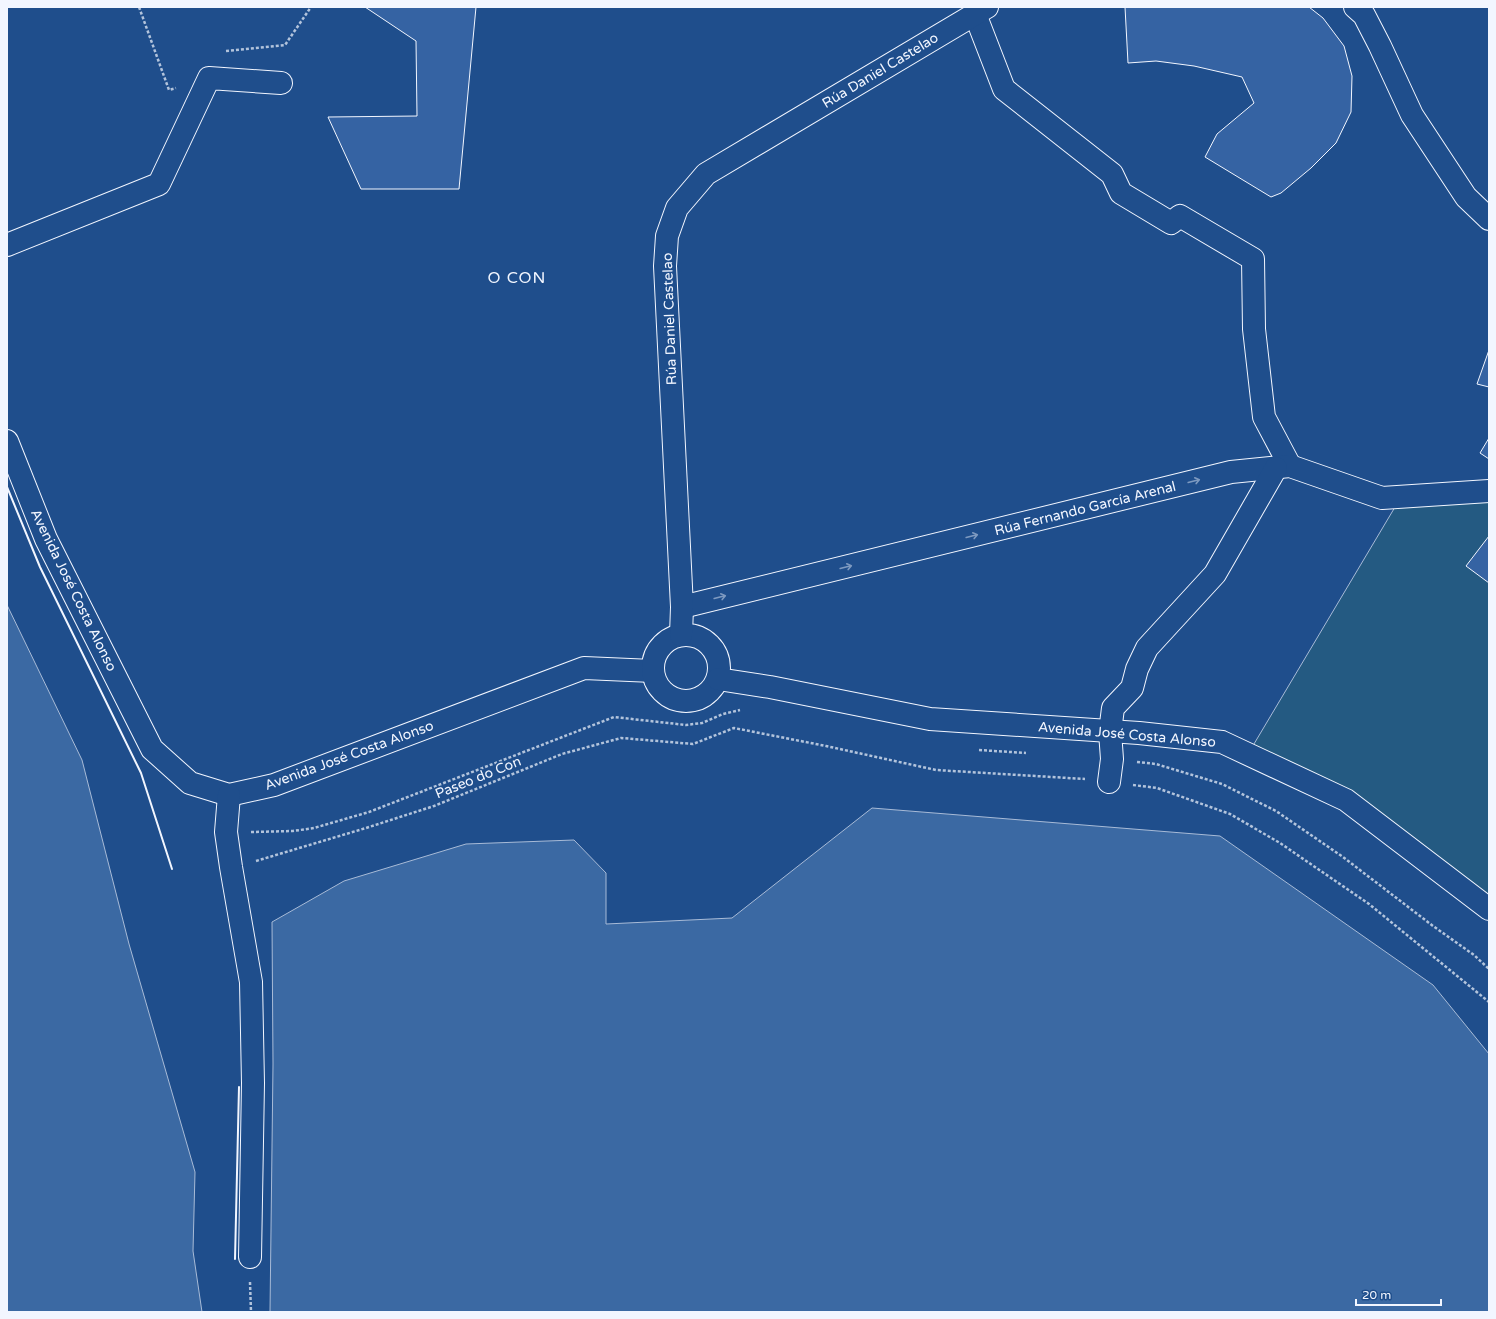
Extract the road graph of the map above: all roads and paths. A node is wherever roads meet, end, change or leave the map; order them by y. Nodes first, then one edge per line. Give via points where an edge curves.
1 (138, 7) edge
2 (311, 7) edge
3 (1355, 7) edge
4 (981, 10) edge
5 (209, 78) junction
6 (281, 83) dead end
7 (1489, 220) edge
8 (7, 245) edge
9 (7, 441) edge
10 (1283, 467) junction
11 (1489, 491) edge
12 (682, 607) junction
13 (681, 635) junction
14 (653, 671) junction
15 (718, 679) junction
16 (746, 708) dead end
17 (1110, 732) junction
18 (976, 750) dead end
19 (1029, 753) dead end
20 (1112, 759) junction
21 (1109, 782) junction
22 (229, 795) junction
23 (226, 832) junction
24 (231, 867) junction
25 (1489, 909) edge
26 (1489, 969) edge
27 (1489, 1002) edge
28 (250, 1257) joint
29 (251, 1312) edge

1 - 5 path via 168,90
2 - 5 path via 285,45 220,52
3 - 7 street via 1364,15 1412,115 1466,197
4 - 10 street via 1004,89 1112,174 1120,193 1171,223 1180,216 1253,259 1254,329 1264,418
4 - 12 street, Rúa Daniel Castelao via 706,174 677,208 667,236 665,266
5 - 6 street
5 - 8 street via 159,184
9 - 22 street, Avenida José Costa Alonso via 46,539 152,749 190,783
10 - 11 street, Rúa Fernando García Arenal via 1382,498
12 -> 10 street, Rúa Fernando García Arenal via 1231,472
10 - 17 street via 1216,574 1147,648 1132,688 1113,708
12 - 13 street, Rúa Daniel Castelao
13 - 14 street via 663,644 657,652
13 - 15 street via 703,639 712,647 718,656
14 - 15 street via 662,692 672,699 683,702 705,697
14 - 22 street, Avenida José Costa Alonso via 584,668 274,785
15 - 17 street, Avenida José Costa Alonso via 930,719
16 - 23 path via 702,723 686,725 614,717 345,819 293,831
17 - 20 street
17 - 25 street, Avenida José Costa Alonso via 1222,742 1276,767 1346,800
18 - 19 path
20 - 21 street
20 - 26 path via 1156,764 1222,784 1276,811 1343,857
21 - 24 path, Paseo do Con via 936,770 734,728 693,744 621,738 562,754 434,806 276,856
21 - 27 path via 1157,788 1230,814 1280,843 1369,904
22 - 23 street
23 - 24 street
24 - 28 street via 251,982 254,1083
28 - 29 path

